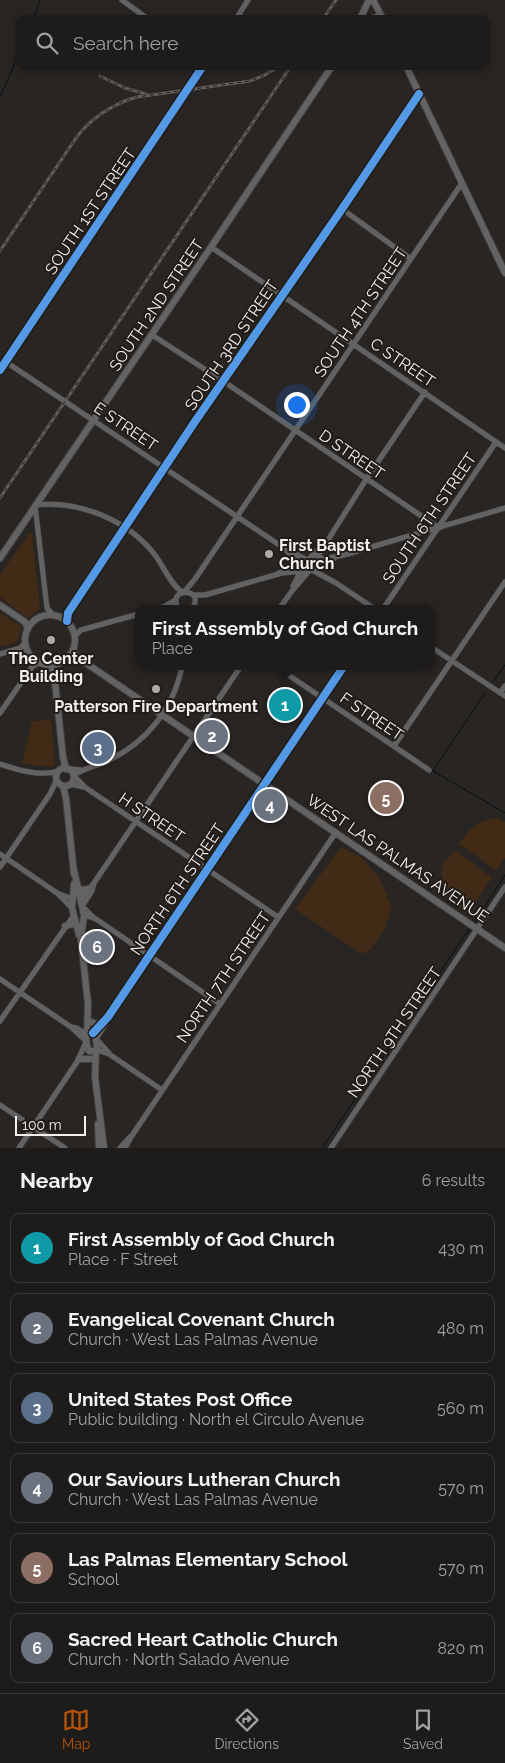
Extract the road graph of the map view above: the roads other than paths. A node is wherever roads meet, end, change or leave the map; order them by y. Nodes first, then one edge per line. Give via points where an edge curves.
1 (122, 0) edge
2 (248, 0) edge
3 (369, 0) edge
4 (373, 0) edge
5 (143, 15) edge
6 (239, 15) edge
7 (362, 15) edge
8 (381, 15) edge
9 (200, 70) edge
10 (329, 70) edge
11 (408, 70) edge
12 (419, 94) junction
13 (462, 183) junction
14 (342, 209) junction
15 (212, 247) junction
16 (411, 259) junction
17 (505, 273) edge
18 (282, 295) junction
19 (152, 335) junction
20 (353, 344) junction
21 (6, 362) junction
22 (0, 370) edge
23 (222, 381) junction
24 (425, 392) junction
25 (95, 420) junction
26 (295, 430) junction
27 (496, 442) junction
28 (505, 448) edge
29 (166, 468) junction
30 (367, 478) junction
31 (35, 505) junction
32 (505, 508) edge
33 (237, 516) junction
34 (125, 528) junction
35 (438, 528) junction
36 (328, 538) junction
37 (281, 546) junction
38 (321, 551) junction
39 (344, 555) junction
40 (0, 558) edge
41 (333, 558) junction
42 (317, 559) junction
43 (308, 560) junction
44 (299, 564) junction
45 (320, 567) junction
46 (311, 570) junction
47 (300, 571) junction
48 (280, 573) junction
49 (297, 578) junction
50 (195, 579) junction
51 (172, 582) junction
52 (505, 582) edge
53 (336, 583) junction
54 (292, 590) junction
55 (183, 592) junction
56 (192, 594) junction
57 (206, 595) junction
58 (176, 598) junction
59 (0, 605) edge
60 (166, 605) edge
61 (177, 605) edge
62 (194, 605) edge
63 (195, 605) edge
64 (282, 605) edge
65 (369, 605) edge
66 (386, 605) edge
67 (47, 608) junction
68 (68, 613) junction
69 (135, 615) edge
70 (43, 616) junction
71 (57, 616) junction
72 (67, 621) junction
73 (26, 626) junction
74 (72, 628) junction
75 (81, 630) junction
76 (75, 636) junction
77 (24, 647) junction
78 (73, 650) junction
79 (435, 650) edge
80 (0, 654) edge
81 (69, 656) junction
82 (77, 657) junction
83 (36, 660) junction
84 (452, 661) junction
85 (54, 665) junction
86 (181, 670) edge
87 (238, 670) edge
88 (281, 670) edge
89 (341, 670) edge
90 (505, 686) edge
91 (502, 694) edge
92 (323, 698) junction
93 (0, 713) edge
94 (163, 714) junction
95 (194, 735) junction
96 (394, 746) junction
97 (0, 764) edge
98 (84, 769) junction
99 (64, 770) junction
100 (429, 770) dead end
101 (47, 774) junction
102 (74, 776) junction
103 (56, 779) junction
104 (265, 783) junction
105 (71, 784) junction
106 (62, 786) junction
107 (86, 788) junction
108 (50, 794) junction
109 (66, 798) junction
110 (136, 821) junction
111 (336, 832) junction
112 (0, 854) edge
113 (6, 858) junction
114 (0, 868) edge
115 (207, 869) junction
116 (74, 870) junction
117 (94, 883) junction
118 (505, 887) edge
119 (78, 888) junction
120 (88, 889) junction
121 (57, 893) junction
122 (79, 901) junction
123 (74, 912) junction
124 (84, 916) junction
125 (278, 917) junction
126 (96, 919) junction
127 (77, 925) junction
128 (64, 927) junction
129 (477, 929) junction
130 (81, 943) junction
131 (505, 948) edge
132 (149, 955) junction
133 (0, 979) edge
134 (20, 992) junction
135 (88, 1004) junction
136 (220, 1004) junction
137 (108, 1016) junction
138 (0, 1021) edge
139 (91, 1022) junction
140 (102, 1023) junction
141 (90, 1037) junction
142 (93, 1051) junction
143 (109, 1054) junction
144 (91, 1059) junction
145 (78, 1060) junction
146 (95, 1077) junction
147 (162, 1090) junction
148 (0, 1105) edge
149 (99, 1118) junction
150 (33, 1127) junction
151 (131, 1137) junction
152 (19, 1148) edge
153 (65, 1148) edge
154 (99, 1148) edge
155 (104, 1148) edge
156 (120, 1148) edge
157 (125, 1148) edge
158 (331, 1148) edge

1 - 5 street
2 - 6 street
3 - 7 main road
4 - 8 main road
9 - 21 street, SOUTH 1ST STREET
10 - 15 main road, SOUTH 2ND STREET
11 - 12 main road
12 - 13 main road
12 - 14 street, SOUTH 3RD STREET
13 - 16 street, SOUTH 4TH STREET
13 - 17 main road
14 - 16 street
14 - 18 street, SOUTH 3RD STREET
15 - 18 street, C STREET
15 - 19 main road, SOUTH 2ND STREET
16 - 20 street, SOUTH 4TH STREET
18 - 20 street, C STREET
18 - 23 street, SOUTH 3RD STREET
19 - 23 street, D STREET
19 - 25 main road, SOUTH 2ND STREET
20 - 24 street, C STREET
20 - 26 street, SOUTH 4TH STREET
21 - 22 street, SOUTH 1ST STREET
21 - 25 street, E STREET
23 - 26 street, D STREET
23 - 29 street, SOUTH 3RD STREET
24 - 27 street, C STREET
24 - 30 street
25 - 29 street, E STREET
25 - 31 main road, SOUTH 2ND STREET
26 - 30 street, D STREET
26 - 33 street, SOUTH 4TH STREET
27 - 28 street, C STREET
27 - 35 street, SOUTH 6TH STREET
29 - 33 street, E STREET
29 - 34 street, SOUTH 3RD STREET
30 - 35 street, D STREET
30 - 36 street
31 - 34 street via 83,509
31 - 40 main road, SOUTH 2ND STREET
31 - 67 street
32 - 35 street
33 - 37 street, E STREET
33 - 50 street, SOUTH 4TH STREET
34 - 51 street via 153,553
34 - 68 street, SOUTH 3RD STREET
35 - 39 street
35 - 66 street, SOUTH 6TH STREET
36 - 38 street
36 - 43 street
37 - 43 street, E STREET
37 - 44 street, E STREET
38 - 41 street
38 - 42 street
39 - 41 street
39 - 45 street
41 - 42 street
42 - 43 street
42 - 45 street
43 - 44 street
44 - 47 street
44 - 48 street
45 - 46 street
45 - 53 street
46 - 47 street
46 - 53 street
46 - 54 street
47 - 48 street
47 - 49 street
48 - 49 street
48 - 57 street
49 - 54 street
50 - 55 street, SOUTH 4TH STREET
50 - 56 street, SOUTH 4TH STREET
51 - 55 street
51 - 58 street
52 - 84 street
53 - 65 street
54 - 64 street
55 - 56 street
55 - 58 street, SOUTH 4TH STREET
56 - 57 street
56 - 62 street
57 - 63 street
58 - 60 street, SOUTH 4TH STREET
58 - 61 street
59 - 73 main road
67 - 70 street
67 - 71 street
68 - 71 street, SOUTH 3RD STREET
68 - 72 street, SOUTH 3RD STREET
69 - 75 street
70 - 71 main road
70 - 73 main road
71 - 72 main road
72 - 74 main road
73 - 77 main road
74 - 75 street
74 - 76 main road
75 - 76 street
76 - 78 main road
77 - 80 street
77 - 83 main road
78 - 81 main road
78 - 82 main road, WEST LAS PALMAS AVENUE
79 - 84 street
81 - 82 main road, WEST LAS PALMAS AVENUE
81 - 85 main road
82 - 94 main road, WEST LAS PALMAS AVENUE
83 - 85 main road
83 - 93 street
84 - 91 street
84 - 96 street
85 - 99 main road
86 - 94 street via 173,696
87 - 95 street
88 - 92 street, F STREET
89 - 92 street
90 - 91 street
92 - 96 street, F STREET
92 - 104 street
94 - 95 main road, WEST LAS PALMAS AVENUE
94 - 98 street via 130,748 110,760
95 - 104 main road, WEST LAS PALMAS AVENUE
95 - 110 street
96 - 100 street, F STREET
97 - 101 street
98 - 99 street
98 - 102 street
99 - 101 street
99 - 102 main road
99 - 103 main road
101 - 103 street
102 - 105 main road
102 - 107 street, H STREET
103 - 106 main road
103 - 108 street
104 - 111 main road, WEST LAS PALMAS AVENUE
104 - 115 street, NORTH 6TH STREET
105 - 106 main road
105 - 107 street, H STREET
105 - 109 main road
106 - 108 street
106 - 109 main road
107 - 110 street, H STREET
108 - 113 street
109 - 116 main road
110 - 115 street, H STREET
110 - 117 street
111 - 125 street, NORTH 7TH STREET
111 - 129 main road, WEST LAS PALMAS AVENUE
112 - 113 street
113 - 114 street
113 - 121 street
115 - 125 street, H STREET
115 - 132 street, NORTH 6TH STREET
116 - 119 main road
116 - 122 main road
117 - 120 street
117 - 122 street via 92,891
118 - 129 street, NORTH 9TH STREET
119 - 120 main road
119 - 122 main road
120 - 122 street
121 - 122 street
121 - 123 street
122 - 123 main road
122 - 124 main road
122 - 126 street
123 - 124 street
123 - 127 main road
123 - 128 street
124 - 126 street
124 - 130 main road
125 - 136 street, NORTH 7TH STREET
126 - 132 street
127 - 128 main road
127 - 130 main road
128 - 134 street
129 - 131 main road, WEST LAS PALMAS AVENUE
129 - 158 street, NORTH 9TH STREET
130 - 135 main road
132 - 136 street
132 - 137 street, NORTH 6TH STREET
133 - 134 street
134 - 138 street
134 - 141 street
135 - 139 main road
135 - 141 main road
136 - 147 street, NORTH 7TH STREET
137 - 140 street, NORTH 6TH STREET
137 - 141 street via 105,1025
139 - 140 main road
139 - 141 main road
140 - 141 street, NORTH 6TH STREET
141 - 142 main road
141 - 142 main road
141 - 143 street
141 - 145 street, NORTH 6TH STREET
142 - 143 street
142 - 144 main road
142 - 145 street, NORTH 6TH STREET
142 - 146 main road
143 - 147 street
144 - 145 main road
144 - 146 main road
145 - 150 street, NORTH 6TH STREET
146 - 149 main road
147 - 151 street, NORTH 7TH STREET
148 - 150 street
149 - 154 main road
149 - 155 main road
150 - 152 street, NORTH 6TH STREET
150 - 153 street
151 - 156 street, NORTH 7TH STREET
151 - 157 street, NORTH 7TH STREET

